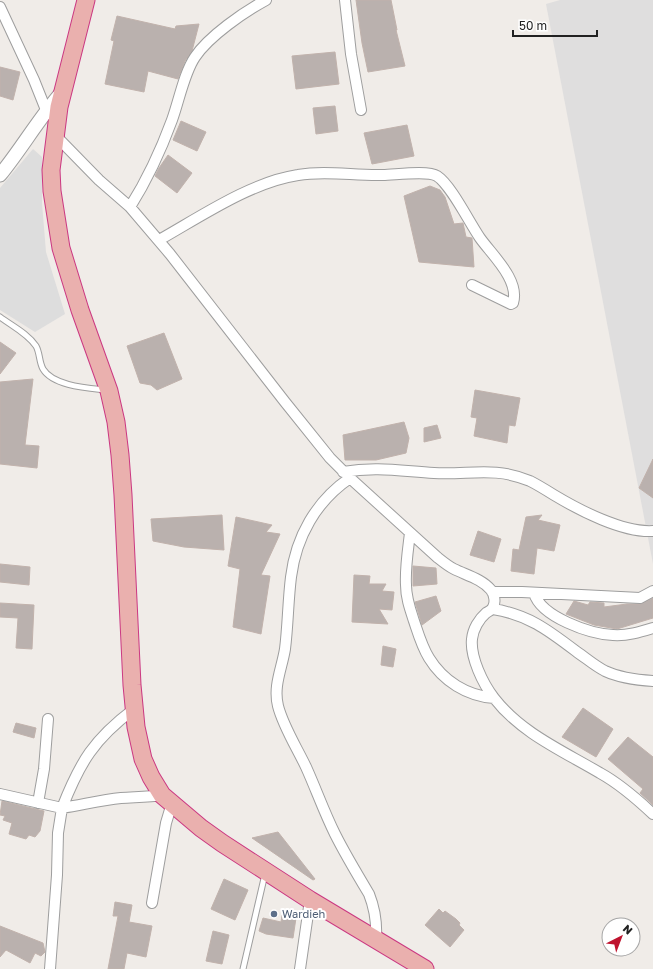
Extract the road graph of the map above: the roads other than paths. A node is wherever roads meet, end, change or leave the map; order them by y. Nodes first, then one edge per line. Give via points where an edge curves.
1 (86, 0) edge
2 (266, 0) edge
3 (345, 0) edge
4 (0, 7) edge
5 (63, 90) junction
6 (46, 110) junction
7 (361, 110) dead end
8 (55, 135) junction
9 (0, 175) edge
10 (130, 207) junction
11 (158, 240) junction
12 (472, 285) dead end
13 (0, 317) edge
14 (109, 391) junction
15 (346, 475) junction
16 (653, 531) edge
17 (410, 533) junction
18 (653, 591) edge
19 (492, 592) junction
20 (534, 593) junction
21 (493, 609) junction
22 (653, 628) edge
23 (653, 680) edge
24 (494, 698) junction
25 (134, 709) junction
26 (48, 719) dead end
27 (0, 794) edge
28 (167, 799) junction
29 (38, 803) junction
30 (62, 808) junction
31 (653, 814) edge
32 (266, 871) junction
33 (310, 900) junction
34 (152, 903) dead end
35 (376, 940) junction
36 (50, 969) edge
37 (243, 969) edge
38 (300, 969) edge
39 (425, 969) edge

1 - 5 highway
2 - 10 street via 217,34 196,56 155,163
3 - 7 street
4 - 6 street
5 - 6 street
5 - 8 highway
6 - 9 street via 24,145
8 - 10 street
8 - 14 highway via 51,170 52,191 61,248
10 - 11 street
11 - 12 street via 237,196 271,182 298,175 433,174 444,183 480,238 508,274 513,288 513,303 508,303
11 - 15 street via 298,419
13 - 14 lane via 30,339 39,352 43,368 51,377 77,386
14 - 25 highway via 120,455
15 - 16 street via 358,469 381,468 435,473 504,473 538,485 577,508 607,521
15 - 17 street
15 - 35 street via 311,519 298,545 291,578 285,650 276,689 278,707 334,833 371,898 376,922
17 - 19 street via 447,564 481,582
17 - 24 street via 406,574 407,596 428,658 453,685 476,695
18 - 20 street via 640,598
19 - 20 street
19 - 21 street
20 - 22 street via 537,601 547,610 596,633 626,634
21 - 23 street via 525,617 603,670 629,678
21 - 24 street via 479,621 473,632 472,650 477,666
24 - 31 street via 524,727 602,773
25 - 28 highway via 143,759 151,777
25 - 30 street via 107,731 89,752 70,786
26 - 29 street
27 - 29 street
28 - 30 street via 123,798
28 - 32 highway via 206,832
28 - 34 street
29 - 30 street
30 - 36 street via 58,833
32 - 33 highway
32 - 37 lane
33 - 35 highway
33 - 38 street
35 - 39 highway

